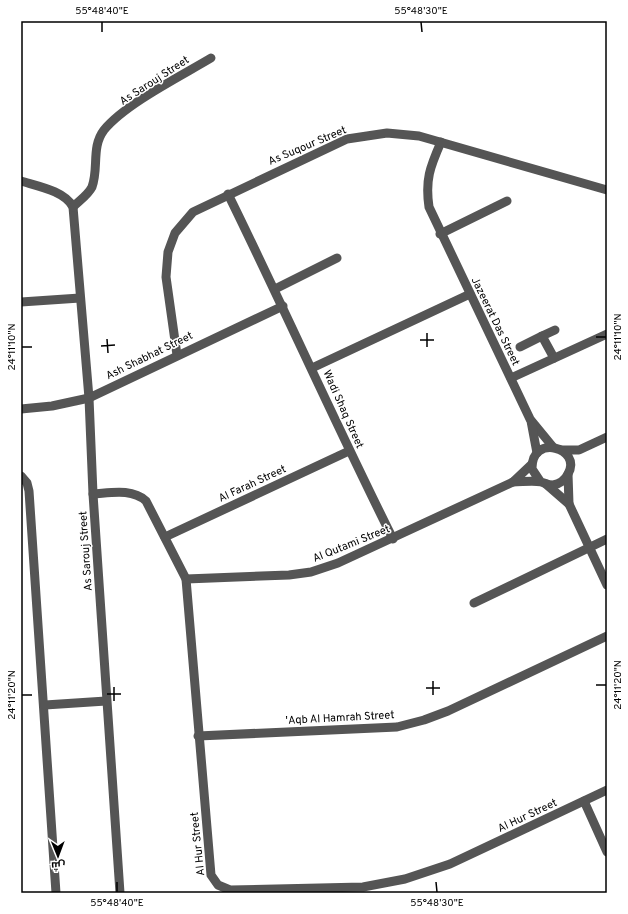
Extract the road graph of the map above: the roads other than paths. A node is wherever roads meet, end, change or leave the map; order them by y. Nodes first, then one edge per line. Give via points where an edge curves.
1 (211, 58) dead end
2 (441, 142) junction
3 (21, 180) edge
4 (607, 190) edge
5 (228, 194) junction
6 (507, 201) dead end
7 (73, 207) junction
8 (440, 234) junction
9 (337, 258) dead end
10 (275, 289) junction
11 (470, 294) junction
12 (80, 298) junction
13 (21, 302) edge
14 (283, 306) junction
15 (556, 330) dead end
16 (607, 334) edge
17 (542, 336) junction
18 (520, 347) dead end
19 (177, 355) junction
20 (554, 358) junction
21 (312, 368) junction
22 (511, 378) junction
23 (89, 398) junction
24 (21, 409) edge
25 (530, 420) junction
26 (607, 437) edge
27 (557, 449) junction
28 (579, 450) junction
29 (349, 451) junction
30 (537, 453) junction
31 (532, 464) junction
32 (569, 470) junction
33 (21, 476) edge
34 (513, 482) junction
35 (543, 483) junction
36 (93, 494) junction
37 (569, 504) junction
38 (165, 537) junction
39 (393, 539) junction
40 (607, 539) edge
41 (589, 547) junction
42 (186, 579) junction
43 (607, 585) edge
44 (474, 603) dead end
45 (607, 636) edge
46 (106, 701) junction
47 (45, 705) junction
48 (198, 736) junction
49 (607, 790) edge
50 (584, 801) junction
51 (607, 852) edge
52 (216, 889) edge
53 (56, 893) edge
54 (120, 893) edge

1 - 7 street, As Sarouj Street via 140,101 104,131 97,145 92,187
2 - 4 street, As Suqour Street
2 - 5 street, As Suqour Street via 419,136 387,133 347,139
2 - 8 street, Jazeerat Das Street via 426,183 429,207
3 - 7 street via 55,193 68,200
5 - 10 street, Wadi Shaq Street
5 - 19 street, As Suqour Street via 193,212 175,233 168,252 166,277
6 - 8 street
7 - 12 street, As Sarouj Street
8 - 11 street, Jazeerat Das Street
9 - 10 street
10 - 14 street, Wadi Shaq Street
11 - 21 street
11 - 22 street, Jazeerat Das Street
12 - 13 street
12 - 23 street, As Sarouj Street
14 - 19 street, Ash Shabhat Street
14 - 21 street, Wadi Shaq Street
15 - 17 street
16 - 20 street
17 - 18 street
17 - 20 street
19 - 23 street, Ash Shabhat Street
20 - 22 street
21 - 29 street, Wadi Shaq Street
22 - 25 street, Jazeerat Das Street
23 - 24 street, Ash Shabhat Street
23 - 36 street, As Sarouj Street
25 - 27 street, Jazeerat Das Street
25 - 30 street, Jazeerat Das Street
26 - 28 street
27 - 28 street
27 - 30 street via 541,450
27 - 32 street via 569,460
28 - 32 street
29 - 38 street, Al Farah Street
29 - 39 street, Wadi Shaq Street
30 - 31 street
31 - 34 street, Al Qutami Street
31 - 35 street via 534,474
32 - 35 street via 559,483
32 - 37 street
33 - 47 street via 29,491
34 - 35 street, Al Qutami Street
34 - 39 street, Al Qutami Street
35 - 37 street
36 - 38 street, Al Hur Street via 127,493 139,496 146,501
36 - 46 street, As Sarouj Street
37 - 41 street
38 - 42 street, Al Hur Street
39 - 42 street, Al Qutami Street via 311,572
40 - 41 street
41 - 43 street
41 - 44 street
42 - 48 street, Al Hur Street
45 - 48 street, 'Aqb Al Hamrah Street via 448,711 397,727
46 - 47 street
46 - 54 street, As Sarouj Street
47 - 53 street
48 - 52 street, Al Hur Street via 211,875
49 - 50 street, Al Hur Street
50 - 51 street
50 - 52 street, Al Hur Street via 450,864 405,879 363,887

